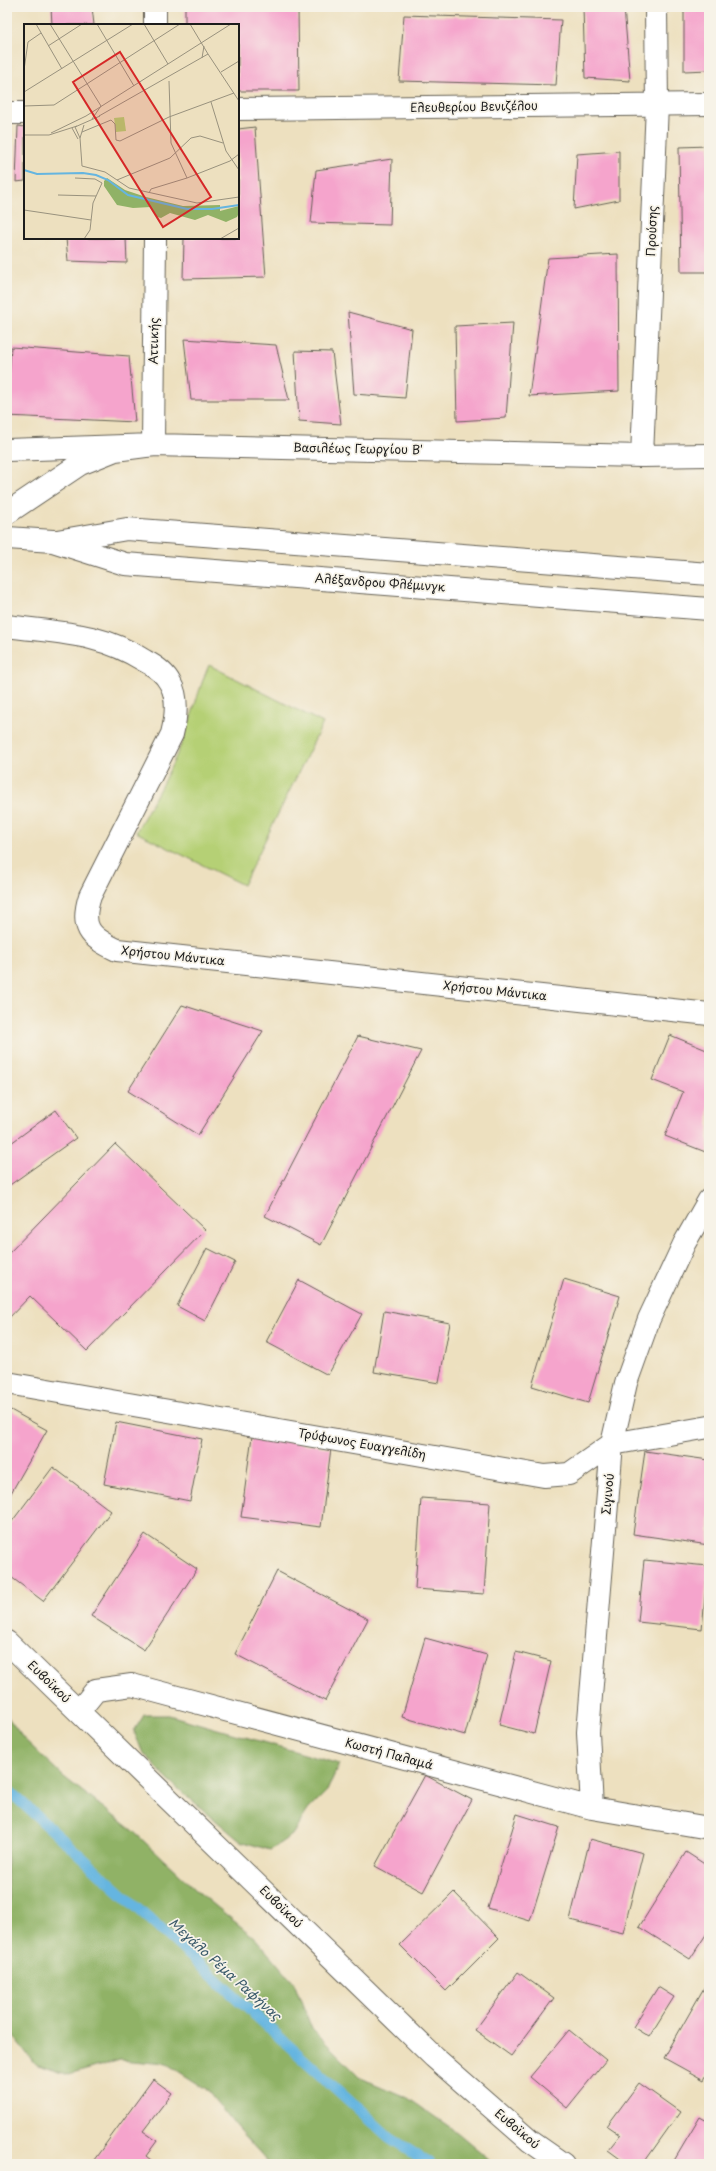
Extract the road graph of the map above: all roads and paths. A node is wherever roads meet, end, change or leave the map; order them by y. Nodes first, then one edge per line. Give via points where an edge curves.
1 (155, 7) edge
2 (656, 7) edge
3 (155, 24) edge
4 (709, 104) edge
5 (657, 105) junction
6 (239, 109) edge
7 (7, 113) edge
8 (24, 113) edge
9 (155, 239) edge
10 (153, 445) junction
11 (7, 450) edge
12 (709, 455) edge
13 (642, 456) junction
14 (7, 513) edge
15 (7, 538) edge
16 (53, 541) junction
17 (709, 574) edge
18 (709, 609) edge
19 (7, 626) edge
20 (709, 1014) edge
21 (709, 1200) edge
22 (7, 1383) edge
23 (709, 1427) edge
24 (612, 1444) junction
25 (7, 1642) edge
26 (79, 1711) junction
27 (592, 1808) junction
28 (709, 1828) edge
29 (563, 2164) edge

1 - 3 street
2 - 5 street, Προύσης
4 - 5 street, Ελευθερίου Βενιζέλου
5 - 6 street, Ελευθερίου Βενιζέλου
5 - 13 street, Προύσης
7 - 8 street
9 - 10 street, Αττικής
10 - 11 street, Βασιλέως Γεωργίου Β'
10 - 13 street, Βασιλέως Γεωργίου Β'
10 - 14 street via 116,450 80,464
12 - 13 street, Βασιλέως Γεωργίου Β'
15 - 16 street, Αλέξανδρου Φλέμινγκ
16 - 17 street, Αλέξανδρου Φλέμινγκ via 127,529
16 - 18 street, Αλέξανδρου Φλέμινγκ via 125,564
19 - 20 street, Χρήστου Μάντικα via 81,635 110,642 158,668 170,683 176,698 176,718 172,734 90,896 85,912 88,928 98,941 116,950
21 - 24 street, Σιγινού via 684,1244 649,1319 626,1383
22 - 24 street, Τρύφωνος Ευαγγελίδη via 544,1476 569,1474
23 - 24 street, Τρύφωνος Ευαγγελίδη
24 - 27 street, Σιγινού via 588,1732
25 - 26 street, Ευβοϊκού
26 - 27 street, Κωστή Παλαμά via 96,1690 132,1685
26 - 29 street, Ευβοϊκού via 434,2057 530,2141
27 - 28 street, Κωστή Παλαμά

